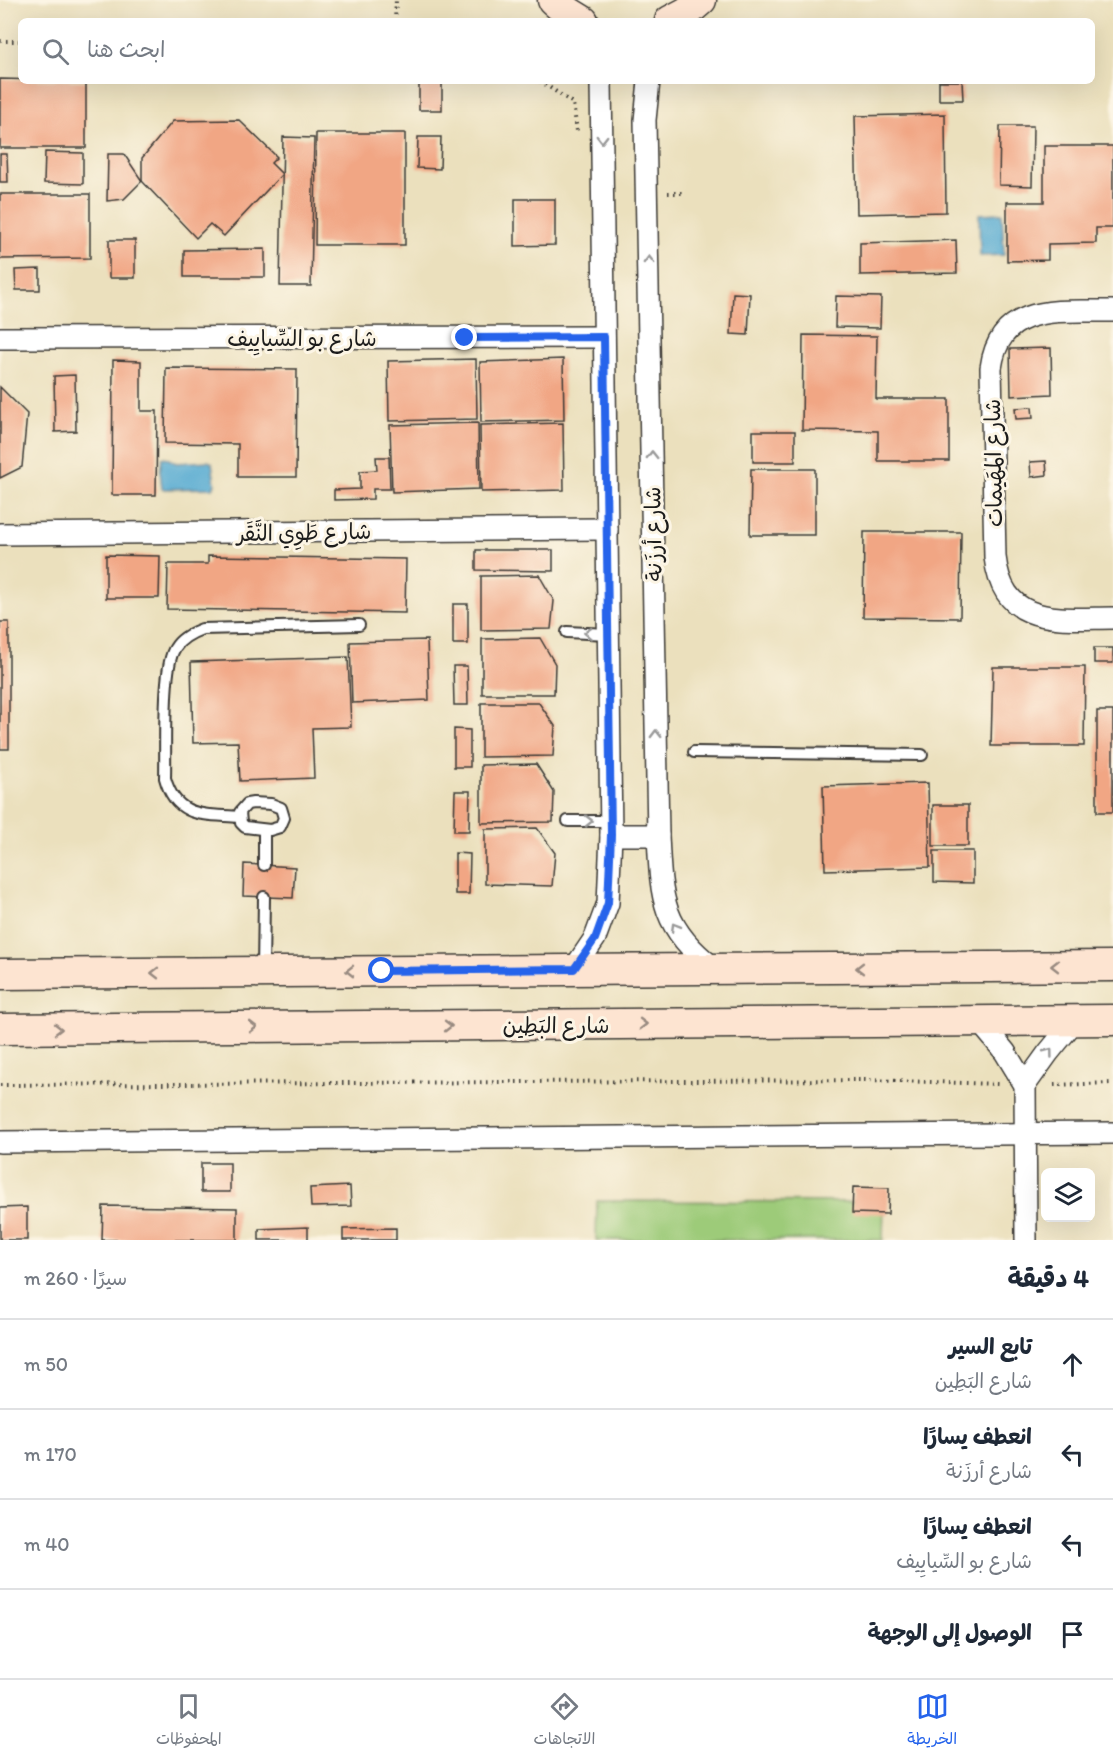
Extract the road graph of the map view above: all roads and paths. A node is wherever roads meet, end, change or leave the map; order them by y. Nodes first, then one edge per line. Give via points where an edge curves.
1 (396, 0) edge
2 (553, 0) edge
3 (700, 0) edge
4 (395, 18) edge
5 (578, 18) edge
6 (676, 18) edge
7 (0, 41) edge
8 (18, 41) edge
9 (601, 84) edge
10 (649, 84) edge
11 (1113, 311) edge
12 (604, 337) junction
13 (0, 338) edge
14 (607, 529) junction
15 (0, 534) edge
16 (1113, 618) edge
17 (359, 625) dead end
18 (567, 632) dead end
19 (608, 634) junction
20 (694, 752) dead end
21 (922, 755) dead end
22 (239, 817) junction
23 (568, 821) dead end
24 (611, 828) junction
25 (264, 830) junction
26 (658, 835) junction
27 (264, 865) dead end
28 (264, 897) dead end
29 (1113, 966) edge
30 (714, 968) junction
31 (574, 969) junction
32 (263, 972) junction
33 (0, 974) edge
34 (1075, 1020) junction
35 (1113, 1020) edge
36 (979, 1021) junction
37 (0, 1029) edge
38 (1113, 1083) edge
39 (0, 1085) edge
40 (1025, 1085) junction
41 (1113, 1133) edge
42 (1025, 1134) junction
43 (0, 1142) edge
44 (1026, 1240) edge

1 - 4 path
2 - 5 main road
3 - 6 main road
7 - 8 path
9 -> 12 street, شارع أرزَنة
26 -> 10 street, شارع أرزَنة via 645,120
11 - 16 street, شارع المهَيمات via 1028,316 1002,336 991,368 994,557 1000,582 1015,603 1037,615
12 - 13 street, شارع بو السِّيايِيف
12 - 14 street, شارع أرزَنة
14 - 15 street, شارع طَوِي النَّقَر
14 - 19 street, شارع أرزَنة
17 - 22 lane via 202,629 191,633 175,648 168,668 168,788 187,811
19 -> 18 lane
19 - 24 street, شارع أرزَنة
20 - 21 lane
22 - 25 lane via 245,827
22 - 25 lane via 247,804 277,805 284,813 283,823 275,830
23 -> 24 lane
24 - 26 street
24 - 31 street, شارع أرزَنة via 608,903 595,939
25 - 27 lane
30 -> 26 street, شارع أرزَنة via 682,940 671,921 663,901
28 - 32 lane
29 -> 30 main road
30 - 31 main road
31 -> 32 main road
32 -> 33 main road
34 - 35 main road, شارع البَطِين
34 - 36 main road, شارع البَطِين
40 -> 34 street
37 -> 36 main road, شارع البَطِين
36 - 40 street via 1005,1052
38 - 40 path
39 - 40 path via 865,1080
40 - 42 street
41 - 42 street
42 - 43 street
42 - 44 street

